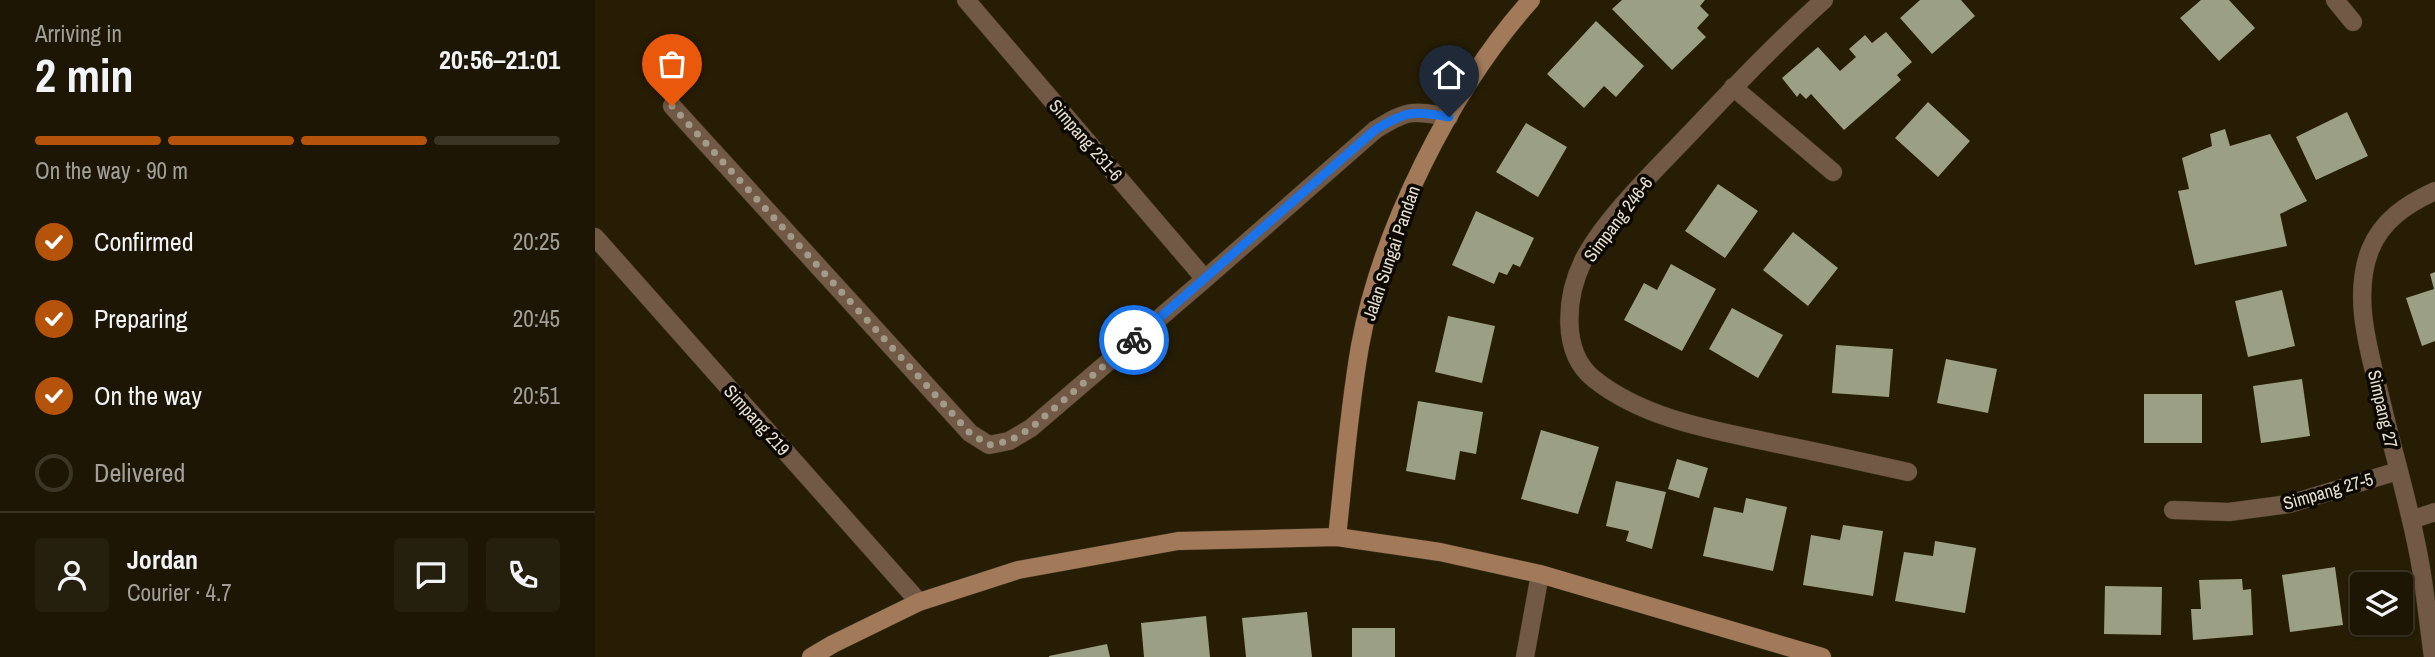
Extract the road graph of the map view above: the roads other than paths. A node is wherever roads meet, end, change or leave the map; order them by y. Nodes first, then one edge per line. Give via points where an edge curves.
1 (965, 0) edge
2 (1531, 0) edge
3 (1824, 0) edge
4 (2335, 0) edge
5 (2353, 22) dead end
6 (1733, 87) junction
7 (672, 106) dead end
8 (1449, 117) junction
9 (1833, 172) dead end
10 (2435, 191) edge
11 (595, 237) edge
12 (1205, 279) junction
13 (2398, 471) junction
14 (1908, 472) dead end
15 (2173, 510) dead end
16 (2435, 512) edge
17 (2411, 520) junction
18 (1337, 537) junction
19 (1540, 574) junction
20 (919, 603) junction
21 (811, 657) edge
22 (1525, 657) edge
23 (1822, 657) edge
24 (2433, 657) edge

1 - 12 street, Simpang 231-6
2 - 8 street, Jalan Sungai Pandan
3 - 6 street, Simpang 246-6
4 - 5 street
6 - 9 street
6 - 14 street, Simpang 246-6 via 1608,224 1584,260 1569,315 1578,359 1592,378 1613,392 1670,418
7 - 12 street via 970,433 989,445 1009,441 1031,428
8 - 12 street via 1422,112 1400,115 1375,130
8 - 18 street, Jalan Sungai Pandan via 1415,183 1373,291 1360,344
10 - 13 street, Simpang 27 via 2381,228 2363,277 2368,343
11 - 20 street, Simpang 219
13 - 15 street, Simpang 27-5 via 2289,504 2229,512
13 - 17 street, Simpang 27
16 - 17 street
17 - 24 street, Simpang 27
18 - 19 street via 1440,552
18 - 20 street via 1178,541 1018,570
19 - 22 street
19 - 23 street
20 - 21 street

